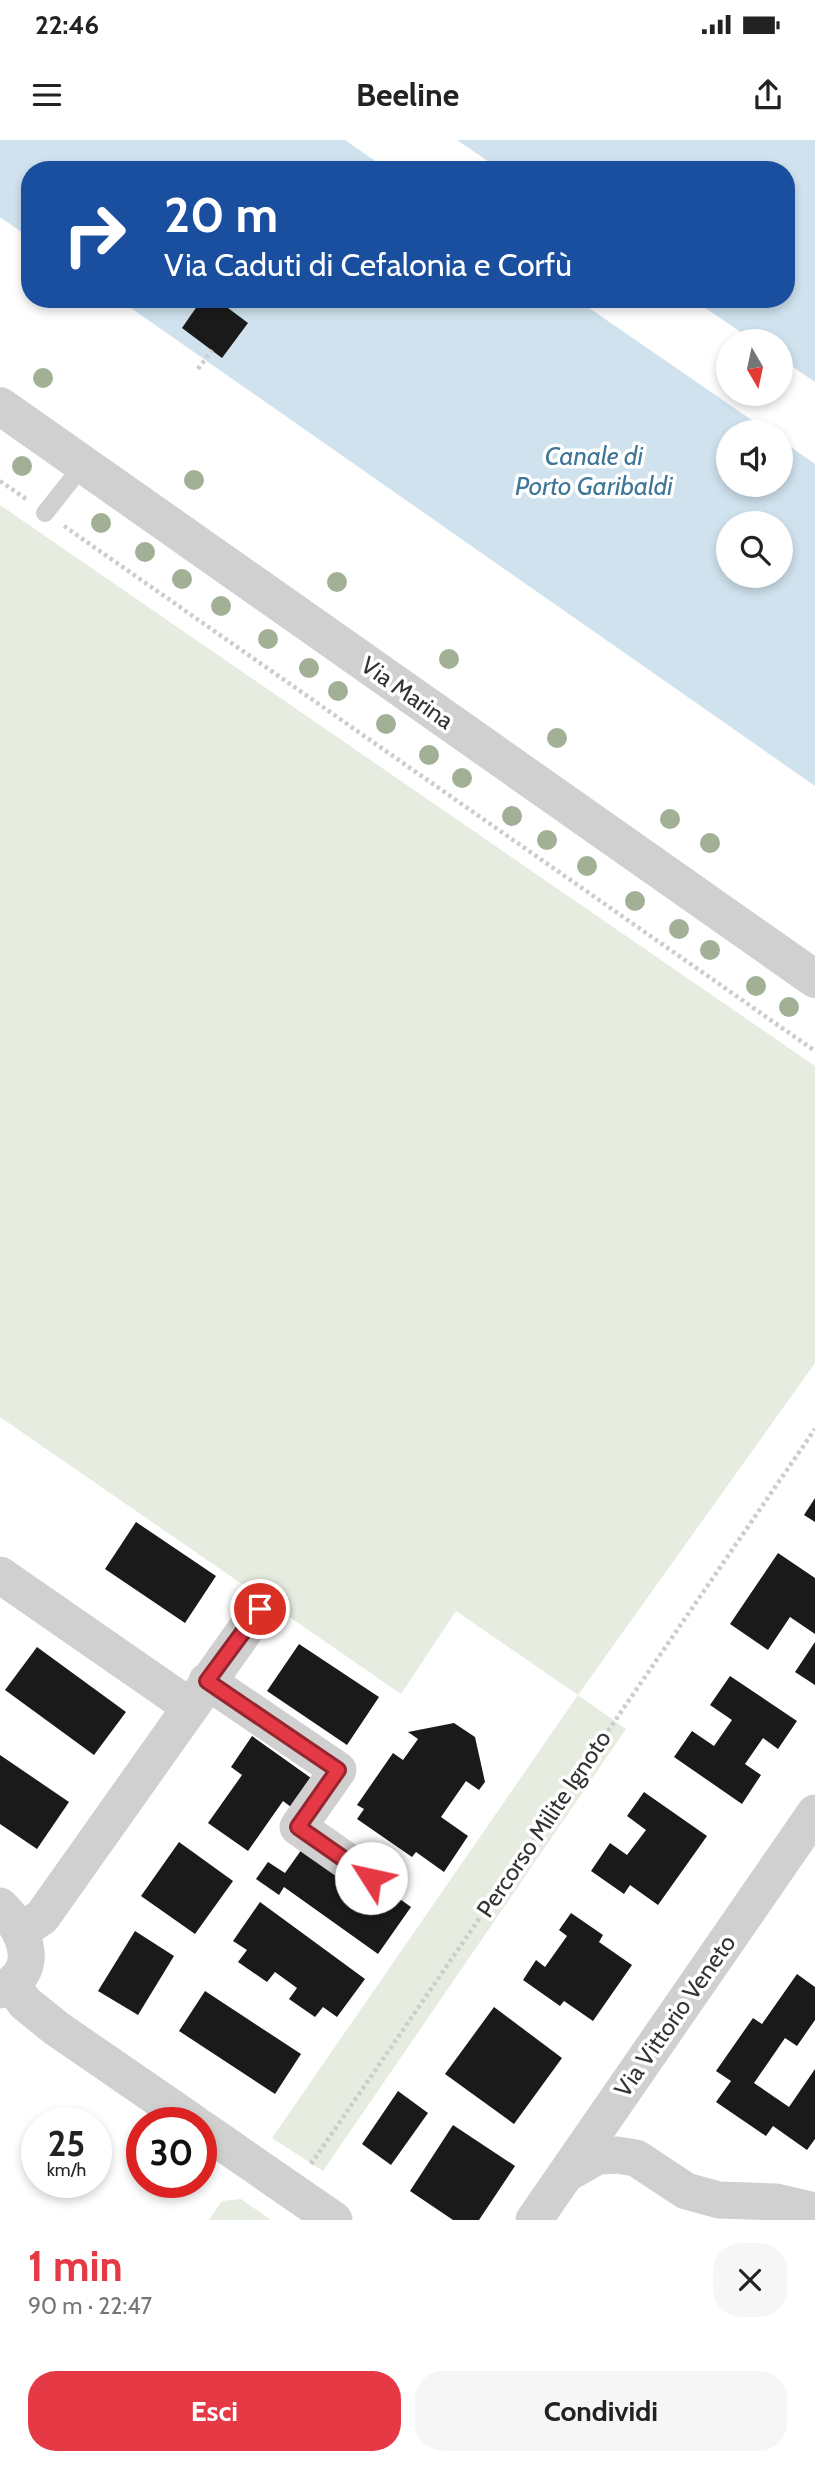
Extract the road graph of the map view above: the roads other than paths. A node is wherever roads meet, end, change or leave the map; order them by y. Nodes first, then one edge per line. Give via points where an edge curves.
1 (0, 406) edge
2 (83, 465) junction
3 (45, 513) road end
4 (815, 979) edge
5 (0, 1575) edge
6 (260, 1609) dead end
7 (198, 1694) junction
8 (815, 1813) edge
9 (371, 1878) dead end
10 (10, 1919) edge
11 (6, 1988) edge
12 (631, 2080) junction
13 (171, 2107) edge
14 (217, 2139) edge
15 (636, 2158) junction
16 (565, 2175) junction
17 (697, 2206) edge
18 (813, 2211) edge
19 (334, 2220) edge
20 (534, 2220) edge
21 (749, 2220) edge

1 - 2 street, Via Marina
2 - 3 lane
2 - 4 street, Via Marina
5 - 7 street
6 - 7 street
7 - 9 street via 338,1770 298,1827
7 - 10 street via 42,1917
8 - 12 street, Via Vittorio Veneto
10 - 11 street via 27,1953 22,1973
11 - 13 street
12 - 15 street via 619,2125
12 - 16 street, Via Vittorio Veneto
14 - 19 street
15 - 16 street via 598,2156
15 - 17 street
16 - 20 street, Via Vittorio Veneto
17 - 18 street via 719,2200 776,2202
18 - 21 street

